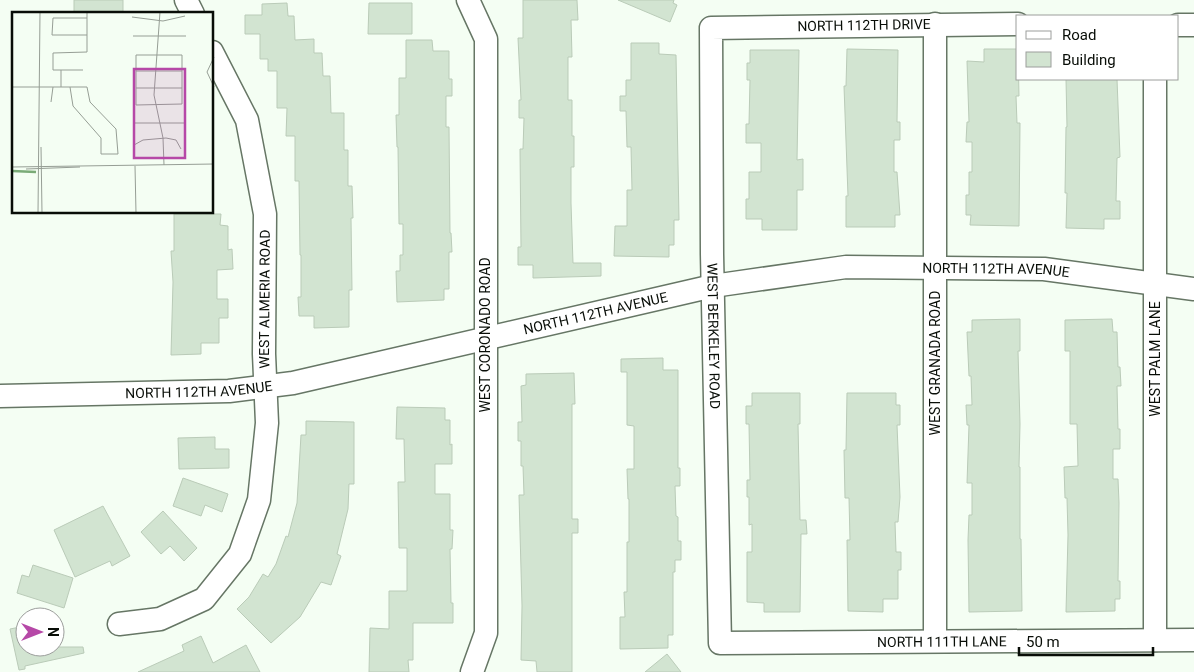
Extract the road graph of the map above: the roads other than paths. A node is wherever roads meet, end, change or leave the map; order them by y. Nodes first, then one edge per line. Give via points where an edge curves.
1 (186, 0) edge
2 (468, 0) edge
3 (192, 12) edge
4 (935, 24) junction
5 (1016, 24) edge
6 (1179, 24) edge
7 (1194, 25) edge
8 (711, 28) joint
9 (214, 56) edge
10 (1155, 80) edge
11 (935, 266) junction
12 (1155, 284) junction
13 (713, 286) junction
14 (1194, 289) edge
15 (484, 339) junction
16 (266, 387) junction
17 (0, 396) edge
18 (119, 624) dead end
19 (1155, 640) junction
20 (1194, 640) edge
21 (935, 641) junction
22 (720, 643) joint
23 (472, 672) edge

1 - 3 street
2 - 15 street, WEST CORONADO ROAD via 486,39
4 - 5 street, NORTH 112TH DRIVE
4 - 8 street, NORTH 112TH DRIVE
4 - 11 street, WEST GRANADA ROAD
6 - 7 street
8 - 13 street, WEST BERKELEY ROAD
9 - 16 street, WEST ALMERIA ROAD via 248,120 265,214
10 - 12 street, WEST PALM LANE
11 - 12 street, NORTH 112TH AVENUE via 1044,268
11 - 13 street, NORTH 112TH AVENUE via 846,267
11 - 21 street, WEST GRANADA ROAD
12 - 14 street, NORTH 112TH AVENUE
12 - 19 street, WEST PALM LANE
13 - 15 street, NORTH 112TH AVENUE
13 - 22 street, WEST BERKELEY ROAD
15 - 16 street, NORTH 112TH AVENUE
15 - 23 street, WEST CORONADO ROAD via 486,633
16 - 17 street, NORTH 112TH AVENUE via 229,391
16 - 18 street, WEST ALMERIA ROAD via 267,423 259,500 240,554 204,599 160,620
19 - 20 street, NORTH 111TH LANE
19 - 21 street, NORTH 111TH LANE
21 - 22 street, NORTH 111TH LANE

